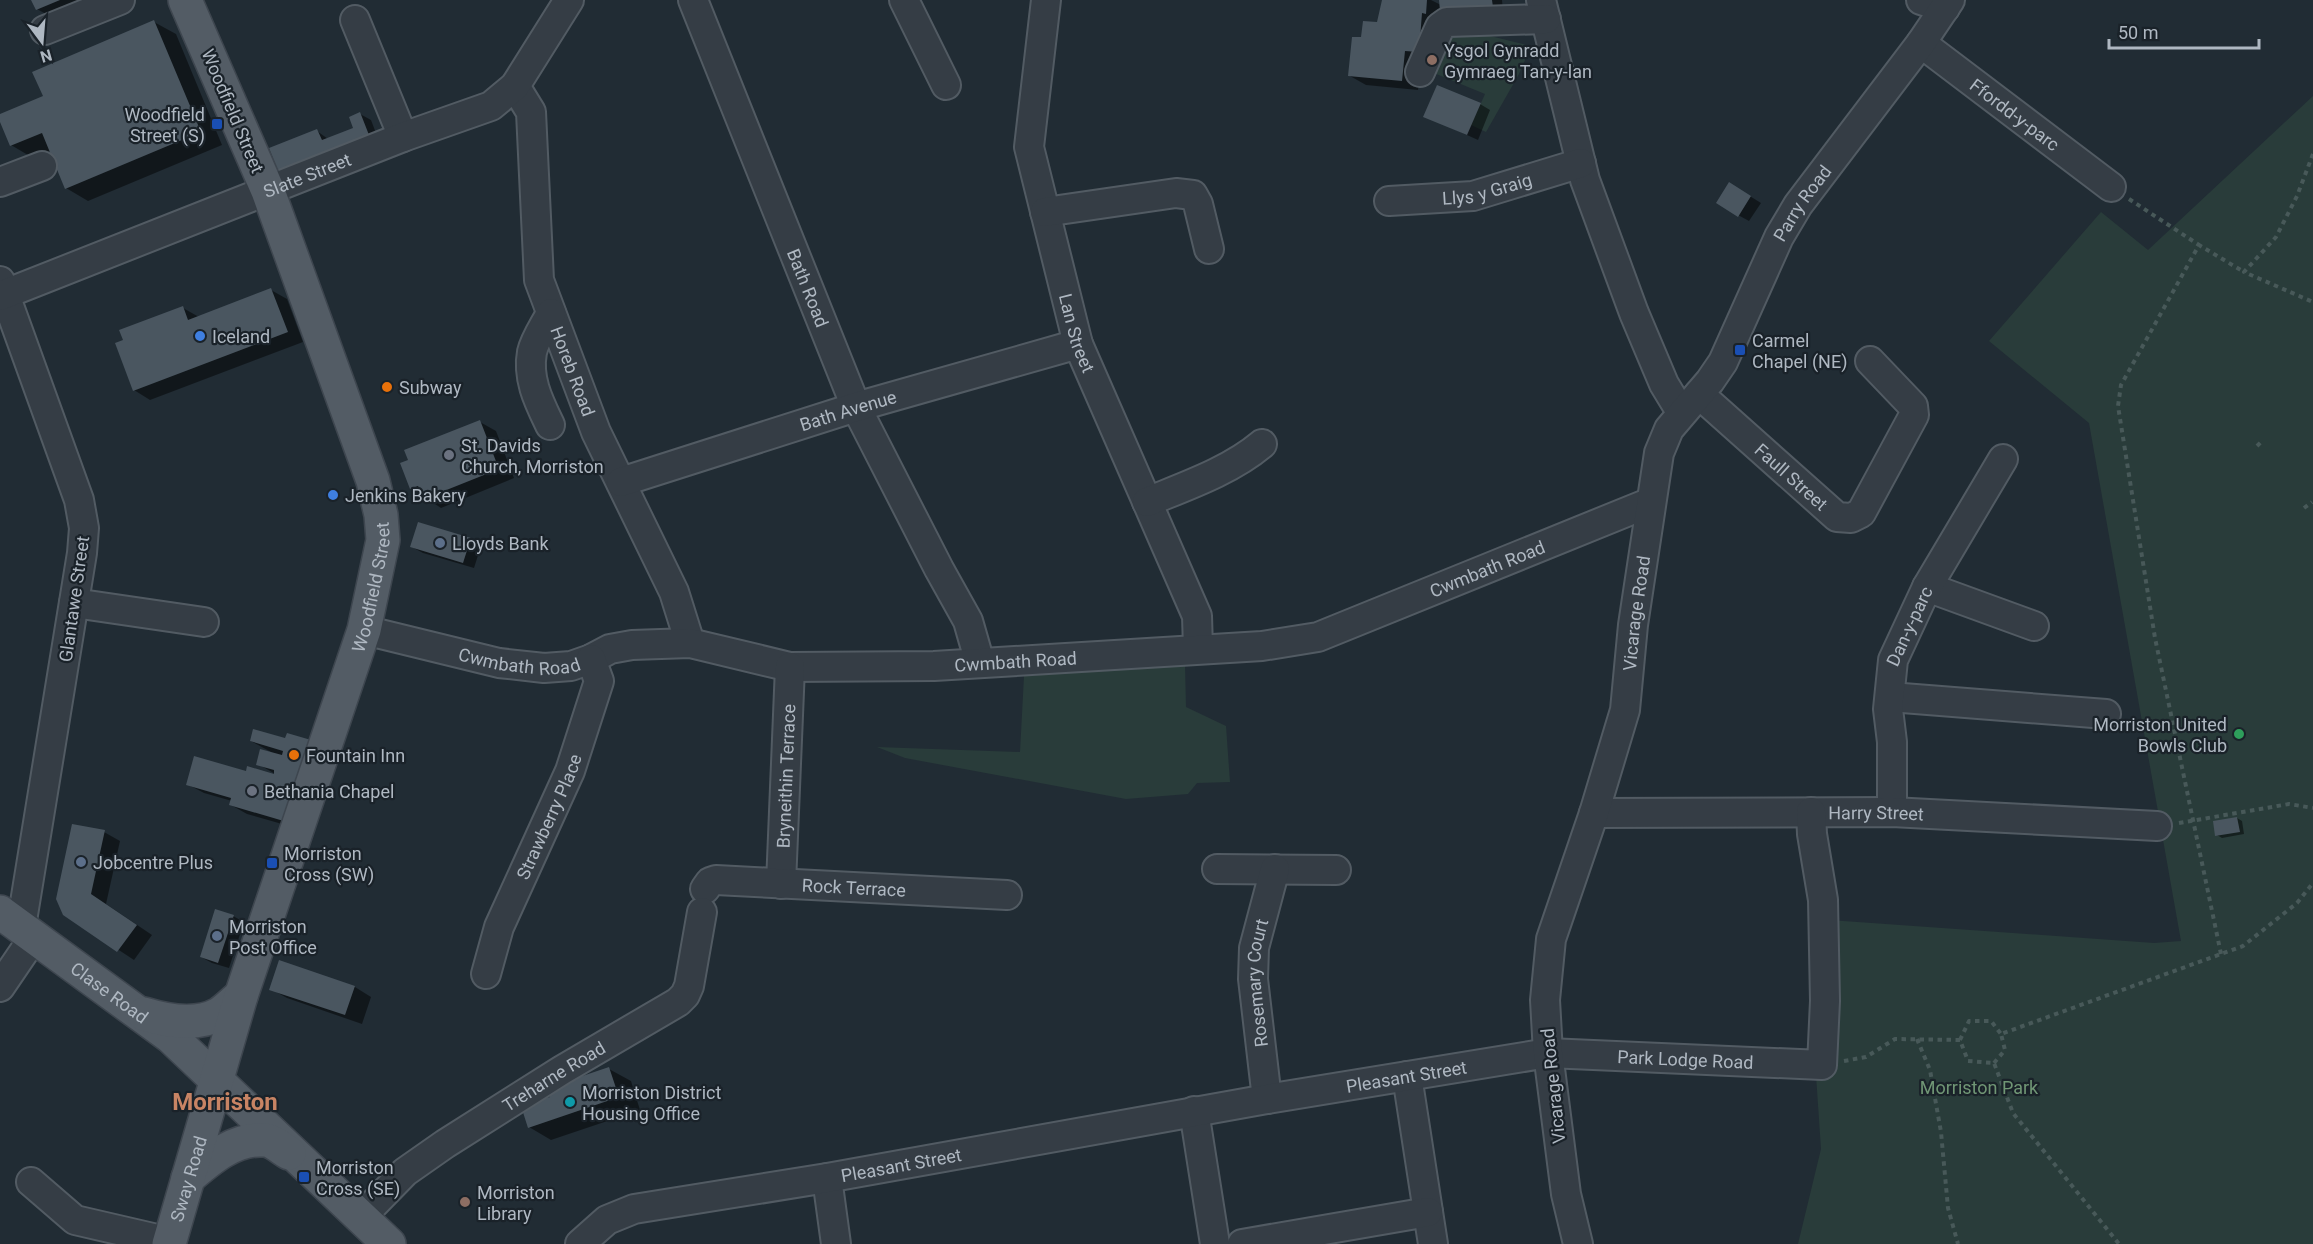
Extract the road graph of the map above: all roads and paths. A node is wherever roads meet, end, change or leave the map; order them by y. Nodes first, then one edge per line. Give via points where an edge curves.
1 (120, 0) edge
2 (185, 0) edge
3 (569, 0) edge
4 (693, 0) edge
5 (904, 0) edge
6 (1046, 0) edge
7 (1939, 3) edge
8 (1544, 9) edge
9 (356, 20) dead end
10 (45, 30) dead end
11 (1921, 43) junction
12 (1420, 72) dead end
13 (946, 85) dead end
14 (515, 86) junction
15 (403, 137) junction
16 (2313, 154) edge
17 (1581, 163) junction
18 (42, 166) dead end
19 (0, 182) edge
20 (2111, 187) joint
21 (268, 191) junction
22 (1389, 201) dead end
23 (1045, 212) junction
24 (2199, 245) junction
25 (1209, 249) dead end
26 (2244, 272) junction
27 (2, 291) edge
28 (2313, 302) edge
29 (551, 313) junction
30 (1078, 344) junction
31 (1870, 361) dead end
32 (1690, 403) junction
33 (856, 407) junction
34 (550, 425) dead end
35 (2264, 440) dead end
36 (1262, 444) dead end
37 (2257, 446) dead end
38 (2003, 459) dead end
39 (621, 482) junction
40 (1147, 502) junction
41 (1651, 502) junction
42 (2312, 502) edge
43 (2304, 508) dead end
44 (1927, 587) junction
45 (74, 603) junction
46 (204, 622) dead end
47 (2034, 626) dead end
48 (364, 630) junction
49 (690, 643) junction
50 (1198, 648) junction
51 (591, 659) junction
52 (980, 663) junction
53 (790, 667) junction
54 (1890, 697) junction
55 (2106, 714) dead end
56 (2313, 808) edge
57 (1811, 812) junction
58 (1892, 812) junction
59 (1594, 813) junction
60 (2192, 822) junction
61 (2157, 826) dead end
62 (1216, 869) dead end
63 (1275, 869) junction
64 (1336, 870) dead end
65 (2313, 883) edge
66 (781, 884) junction
67 (1007, 895) dead end
68 (704, 900) joint
69 (18, 925) edge
70 (2221, 954) junction
71 (486, 974) dead end
72 (0, 987) edge
73 (241, 996) junction
74 (134, 1010) junction
75 (2001, 1034) junction
76 (1917, 1039) junction
77 (1960, 1040) junction
78 (1548, 1053) junction
79 (1994, 1063) junction
80 (1822, 1065) junction
81 (1407, 1076) junction
82 (216, 1079) junction
83 (1266, 1099) junction
84 (1194, 1111) junction
85 (299, 1158) junction
86 (188, 1178) junction
87 (827, 1178) junction
88 (31, 1182) dead end
89 (1428, 1212) junction
90 (361, 1217) junction
91 (169, 1243) edge
92 (389, 1244) edge
93 (580, 1244) edge
94 (836, 1244) edge
95 (1215, 1244) edge
96 (1242, 1244) edge
97 (1433, 1244) edge
98 (1578, 1244) edge
99 (1958, 1244) edge
100 (2119, 1244) edge

1 - 10 street
2 - 21 main road, Woodfield Street
3 - 14 street, Slate Street
4 - 33 street, Bath Road
5 - 13 street
6 - 23 street, Lan Street via 1029,147
7 - 11 street, Parry Road
8 - 12 street via 1447,22 1440,27
8 - 17 street
9 - 15 street
11 - 20 street, Ffordd-y-parc
11 - 32 street, Parry Road via 1798,205 1779,237 1723,362
14 - 15 street, Slate Street via 491,106
14 - 29 street, Horeb Road via 531,112 539,280
15 - 21 street, Slate Street
16 - 26 path via 2276,237
17 - 22 street, Llys y Graig via 1473,196
17 - 32 street via 1634,313 1664,384
18 - 19 street
20 - 24 path
21 - 27 street, Slate Street
21 - 48 main road, Woodfield Street via 374,481 383,540
23 - 25 street via 1176,193 1193,195
23 - 30 street, Lan Street
24 - 26 path
24 - 60 path via 2121,385 2118,406 2155,638
26 - 28 path
27 - 45 street, Glantawe Street via 79,500 84,528
29 - 34 street via 532,350 531,373 536,397
29 - 39 street, Horeb Road via 596,432
30 - 33 street, Bath Avenue
30 - 40 street, Lan Street
31 - 32 street, Faull Street via 1913,406 1914,415 1861,513 1851,518 1837,517
32 - 41 street, Vicarage Road via 1669,429 1659,453
33 - 39 street, Bath Avenue
33 - 52 street, Bath Road via 968,621
35 - 37 path
36 - 40 street via 1218,471
38 - 44 street, Dan-y-parc
39 - 49 street, Horeb Road via 674,592
40 - 50 street, Lan Street via 1197,616
41 - 50 street, Cwmbath Road via 1318,637 1262,646
41 - 59 street, Vicarage Road via 1625,710
42 - 43 path
44 - 47 street
44 - 54 street, Dan-y-parc via 1893,660
45 - 46 street
45 - 69 street, Glantawe Street
48 - 51 street, Cwmbath Road via 499,663 543,668 571,666
48 - 73 main road, Woodfield Street
49 - 51 street, Cwmbath Road via 610,648
49 - 53 street, Cwmbath Road
50 - 52 street, Cwmbath Road
51 - 71 street, Strawberry Place via 599,681 570,771 499,927
52 - 53 street, Cwmbath Road
53 - 66 street, Bryneithin Terrace
54 - 55 street
54 - 58 street, Dan-y-parc
56 - 60 path via 2289,804
57 - 58 street, Harry Street
57 - 59 street, Harry Street
57 - 80 street via 1823,900 1826,1001
58 - 61 street, Harry Street
59 - 78 street, Vicarage Road via 1551,939 1545,1000
60 - 70 path
62 - 63 street
63 - 64 street
63 - 83 street, Rosemary Court via 1254,948 1253,979
65 - 70 path via 2297,903 2243,946
66 - 67 street, Rock Terrace
66 - 68 street, Rock Terrace via 716,880 710,882
68 - 90 street, Treharne Road via 689,986 678,1002 445,1144 405,1172
69 - 72 street
69 - 74 main road, Clase Road
70 - 75 path
73 - 74 main road via 219,1014 197,1021 165,1020
73 - 82 main road, Woodfield Street
74 - 82 main road, Clase Road via 171,1037
75 - 77 path via 1991,1021 1969,1021
75 - 79 path via 2005,1050
76 - 77 path
76 - 80 path via 1895,1039 1866,1057
76 - 99 path via 1930,1070 1948,1208
77 - 79 path via 1968,1061
78 - 80 street, Park Lodge Road
78 - 81 street, Pleasant Street
78 - 98 street, Vicarage Road via 1566,1194
79 - 100 path via 2013,1113
81 - 83 street, Pleasant Street
81 - 89 street
82 - 85 main road, Clase Road
82 - 86 main road, Sway Road
83 - 84 street, Pleasant Street
84 - 87 street, Pleasant Street
84 - 95 street
85 - 86 main road via 266,1139 237,1144
85 - 90 main road
86 - 91 main road, Sway Road
87 - 93 street, Pleasant Street via 634,1209 607,1220
87 - 94 street
88 - 91 street via 75,1220
89 - 96 street
89 - 97 street
90 - 92 main road

